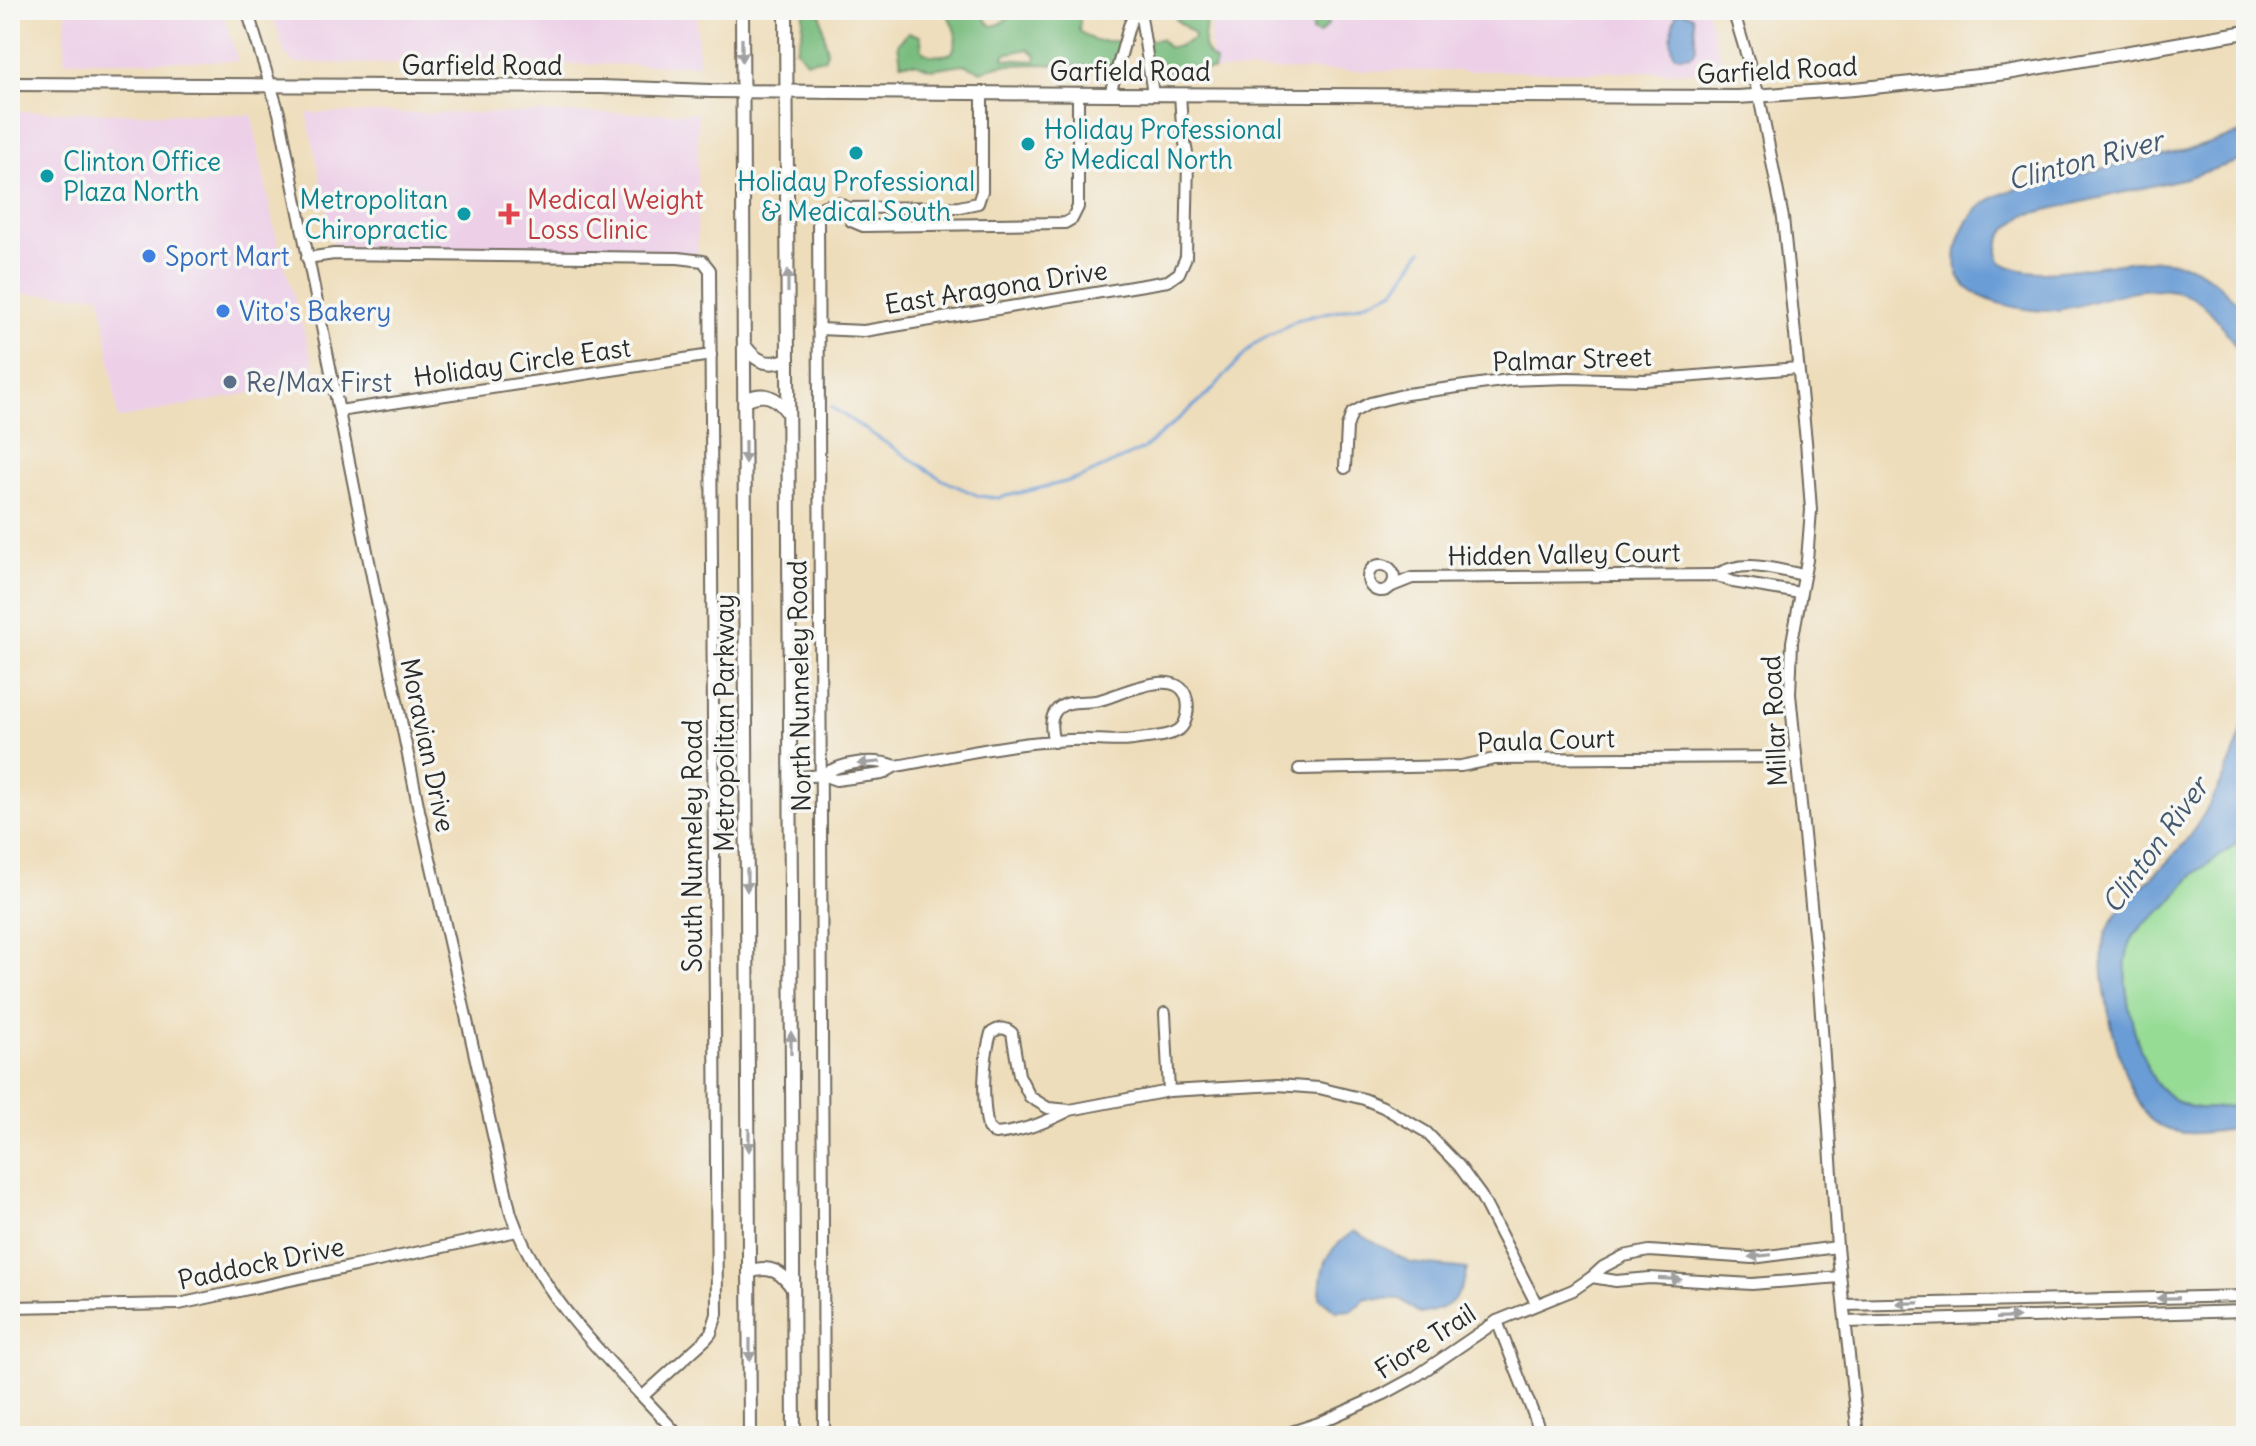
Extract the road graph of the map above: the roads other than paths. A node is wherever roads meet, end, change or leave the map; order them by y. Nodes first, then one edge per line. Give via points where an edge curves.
1 (247, 10) edge
2 (742, 10) edge
3 (786, 10) edge
4 (1138, 10) edge
5 (1733, 10) edge
6 (2246, 32) edge
7 (10, 84) edge
8 (273, 86) junction
9 (743, 91) junction
10 (786, 92) junction
11 (982, 92) junction
12 (1078, 93) junction
13 (1110, 94) junction
14 (1153, 94) junction
15 (1180, 94) junction
16 (1759, 96) junction
17 (849, 208) junction
18 (307, 258) junction
19 (818, 329) junction
20 (745, 346) junction
21 (711, 355) junction
22 (788, 359) junction
23 (1798, 368) junction
24 (745, 400) junction
25 (339, 411) junction
26 (788, 413) junction
27 (1345, 468) dead end
28 (1769, 568) junction
29 (1391, 570) junction
30 (1715, 575) junction
31 (1804, 575) junction
32 (1412, 578) junction
33 (1392, 586) junction
34 (1765, 587) junction
35 (1800, 593) junction
36 (1054, 742) junction
37 (1796, 757) junction
38 (1299, 769) dead end
39 (822, 775) junction
40 (790, 778) junction
41 (1165, 1013) dead end
42 (1169, 1091) junction
43 (1070, 1110) junction
44 (517, 1231) junction
45 (1837, 1247) junction
46 (749, 1272) junction
47 (1592, 1277) junction
48 (1840, 1277) junction
49 (793, 1289) junction
50 (2246, 1296) edge
51 (2069, 1300) junction
52 (1967, 1302) junction
53 (1536, 1303) junction
54 (1844, 1305) junction
55 (10, 1307) edge
56 (2246, 1311) edge
57 (2069, 1316) junction
58 (1968, 1319) junction
59 (1497, 1321) junction
60 (1846, 1322) junction
61 (643, 1396) junction
62 (679, 1436) edge
63 (750, 1436) edge
64 (794, 1436) edge
65 (824, 1436) edge
66 (1279, 1436) edge
67 (1542, 1436) edge
68 (1858, 1436) edge

1 - 8 street, Moravian Drive
2 -> 9 main road, Metropolitan Parkway
3 - 10 main road
4 - 13 street
4 - 14 street
5 - 16 street, Millar Road
6 - 16 main road, Garfield Road via 2007,73
7 - 8 main road, Garfield Road
8 - 9 main road, Garfield Road
8 - 18 street, Moravian Drive
9 - 10 main road, Garfield Road
9 - 20 main road, Metropolitan Parkway
10 - 11 main road, Garfield Road
22 -> 10 main road
11 - 12 main road, Garfield Road
11 - 17 street, North Nunneley Road via 978,203
12 - 13 main road, Garfield Road
12 - 17 street via 1078,207 1072,219 1055,225 863,226 851,221
13 - 14 main road, Garfield Road
14 - 15 main road, Garfield Road
15 - 16 main road, Garfield Road
15 - 19 street, East Aragona Drive via 1188,159 1186,257 1168,281 864,331
16 - 23 street, Millar Road via 1783,218
17 - 19 street, North Nunneley Road via 838,203 824,206 818,215
18 - 21 street, South Nunneley Road via 334,254 697,259 711,276
18 - 25 street, Moravian Drive
19 - 39 street, North Nunneley Road
20 - 22 main road via 766,363
20 - 24 main road, Metropolitan Parkway
21 - 25 street, Holiday Circle East
21 - 61 street, South Nunneley Road via 717,1314 706,1339
22 - 26 main road
23 - 27 street, Palmar Street via 1645,380 1509,380 1407,394 1352,413
23 - 31 street, Millar Road via 1811,510
24 - 26 main road via 769,395
24 -> 46 main road, Metropolitan Parkway
25 - 44 street, Moravian Drive via 419,810
26 - 40 main road
28 - 30 street, Hidden Valley Court via 1741,564
28 - 31 street, Hidden Valley Court
28 - 34 street
29 - 32 street, Hidden Valley Court
29 - 33 street
29 - 33 street via 1379,565 1368,577 1376,591
30 - 32 street, Hidden Valley Court
30 - 34 street, Hidden Valley Court
31 - 35 street, Millar Road
32 - 33 street, Hidden Valley Court
34 - 35 street, Hidden Valley Court
35 - 37 street, Millar Road via 1789,668
36 - 36 street via 1117,742 1166,734 1184,724 1187,698 1168,683 1149,683 1099,701 1064,704 1052,718
36 - 39 street via 896,766 882,774 836,780
37 - 38 street, Paula Court via 1495,759 1461,766
37 - 45 street, Millar Road
39 - 40 street
39 - 65 street, North Nunneley Road
49 -> 40 main road
41 - 42 street
42 - 43 street
42 - 53 street via 1299,1085 1364,1099 1415,1124 1440,1145 1481,1196
43 - 43 street via 1005,1133 988,1128 991,1033 999,1028 1012,1033 1019,1075 1030,1097 1048,1108
44 - 55 street, Paddock Drive via 179,1304
44 - 61 street, Moravian Drive via 550,1291
45 -> 47 street, Fiore Trail via 1752,1258 1649,1251 1624,1256
45 - 48 street, Millar Road
46 - 49 main road via 775,1270
46 -> 63 main road, Metropolitan Parkway
47 -> 48 street via 1752,1284
47 - 53 street, Fiore Trail
48 - 54 street, Millar Road
49 - 64 main road
50 -> 51 street
51 - 52 street
51 - 57 street
52 -> 54 street
52 - 58 street
53 - 59 street, Fiore Trail
54 - 60 street, Millar Road
56 - 57 street
58 -> 57 street
58 - 60 street
59 - 66 street, Fiore Trail via 1384,1394
59 - 67 street
60 - 68 street, Millar Road
61 - 62 street, Moravian Drive

